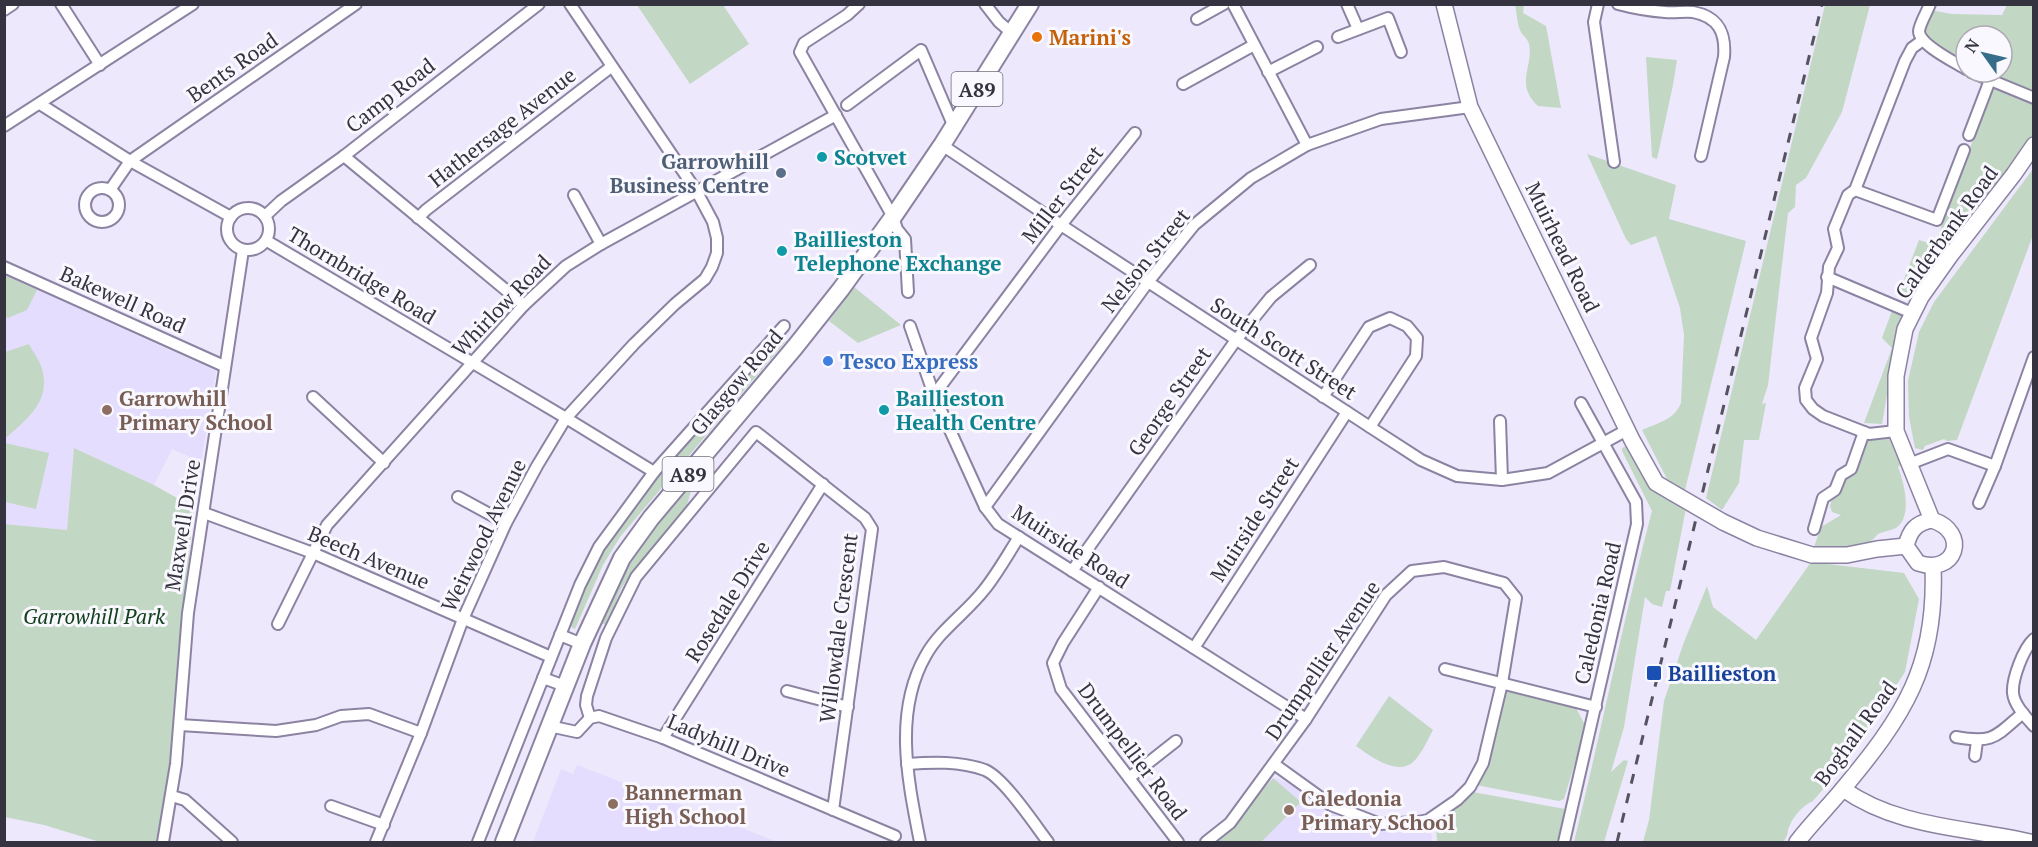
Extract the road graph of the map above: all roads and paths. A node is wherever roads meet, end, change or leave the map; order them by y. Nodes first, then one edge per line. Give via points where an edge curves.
1 (13, 4) edge
2 (61, 4) edge
3 (193, 4) edge
4 (356, 4) edge
5 (570, 4) edge
6 (859, 4) edge
7 (985, 4) edge
8 (1030, 4) edge
9 (1224, 4) edge
10 (1233, 4) edge
11 (1347, 4) edge
12 (1444, 4) edge
13 (1598, 4) edge
14 (1618, 4) edge
15 (1930, 4) edge
16 (533, 6) edge
17 (1692, 8) edge
18 (4, 10) edge
19 (1197, 19) dead end
20 (1358, 29) junction
21 (1013, 34) junction
22 (1338, 37) dead end
23 (1923, 40) junction
24 (1254, 45) junction
25 (1317, 47) dead end
26 (1401, 52) dead end
27 (1954, 62) edge
28 (100, 65) junction
29 (611, 67) junction
30 (1268, 72) junction
31 (1183, 84) dead end
32 (1988, 84) edge
33 (2000, 84) edge
34 (2034, 98) edge
35 (40, 104) junction
36 (847, 105) dead end
37 (1470, 107) junction
38 (836, 115) junction
39 (4, 126) edge
40 (954, 127) junction
41 (1135, 133) dead end
42 (1969, 135) dead end
43 (942, 145) junction
44 (1307, 145) junction
45 (2032, 149) edge
46 (1964, 150) dead end
47 (344, 156) junction
48 (1701, 156) dead end
49 (130, 161) junction
50 (1614, 162) dead end
51 (110, 190) dead end
52 (1855, 190) junction
53 (697, 192) junction
54 (574, 195) dead end
55 (265, 216) junction
56 (231, 217) junction
57 (893, 217) junction
58 (418, 218) junction
59 (1061, 225) junction
60 (267, 241) junction
61 (601, 244) junction
62 (243, 250) junction
63 (1310, 265) dead end
64 (4, 267) edge
65 (1827, 277) junction
66 (1148, 282) junction
67 (909, 292) dead end
68 (524, 305) junction
69 (1912, 313) junction
70 (784, 326) dead end
71 (910, 326) dead end
72 (1236, 340) junction
73 (2034, 357) edge
74 (472, 362) junction
75 (225, 366) junction
76 (934, 395) junction
77 (313, 397) dead end
78 (1323, 397) junction
79 (1581, 403) dead end
80 (1347, 412) junction
81 (566, 418) junction
82 (1500, 421) dead end
83 (1370, 427) junction
84 (1627, 430) junction
85 (1896, 431) junction
86 (1864, 432) junction
87 (1604, 443) junction
88 (384, 463) junction
89 (1909, 464) junction
90 (1995, 466) junction
91 (654, 472) junction
92 (1502, 480) junction
93 (823, 484) junction
94 (458, 497) dead end
95 (1980, 504) dead end
96 (985, 507) junction
97 (204, 513) junction
98 (1932, 520) junction
99 (506, 523) junction
100 (1814, 529) dead end
101 (1019, 537) junction
102 (1906, 546) junction
103 (313, 553) junction
104 (1933, 567) junction
105 (1072, 571) junction
106 (1099, 587) junction
107 (463, 619) junction
108 (278, 624) dead end
109 (560, 635) junction
110 (2034, 639) edge
111 (582, 644) junction
112 (1194, 648) junction
113 (550, 657) junction
114 (1445, 669) dead end
115 (543, 678) junction
116 (1502, 683) junction
117 (565, 686) junction
118 (787, 691) dead end
119 (1596, 706) junction
120 (848, 707) junction
121 (2023, 713) junction
122 (590, 718) junction
123 (1306, 719) junction
124 (180, 725) junction
125 (549, 726) junction
126 (2034, 726) edge
127 (421, 733) junction
128 (1956, 737) dead end
129 (663, 738) junction
130 (1176, 741) dead end
131 (1977, 741) junction
132 (1976, 756) dead end
133 (907, 764) junction
134 (1274, 764) junction
135 (1129, 778) junction
136 (1843, 789) junction
137 (172, 796) junction
138 (331, 806) dead end
139 (833, 810) junction
140 (384, 825) junction
141 (895, 836) dead end
142 (163, 843) edge
143 (232, 843) edge
144 (376, 843) edge
145 (478, 843) edge
146 (504, 843) edge
147 (920, 843) edge
148 (1048, 843) edge
149 (1178, 843) edge
150 (1206, 843) edge
151 (1564, 843) edge
152 (1797, 843) edge
153 (2030, 843) edge

1 - 18 street
2 - 28 street
3 - 28 street
4 - 49 street, Bents Road
5 - 29 street, Weirwood Avenue
6 - 38 street via 804,42 800,52
7 - 21 street
8 - 21 main road, Glasgow Road / A89
9 - 19 street
10 - 24 street
11 - 20 street
12 - 37 street, Muirhead Road
13 - 50 street via 1594,22
14 - 17 street via 1663,12
15 - 23 street via 1919,29
16 - 47 street, Camp Road
17 - 48 street via 1720,27 1725,43
20 - 22 street
20 - 26 street via 1388,18
21 - 40 main road, Glasgow Road / A89
23 - 27 street
23 - 52 street via 1905,60
24 - 30 street
24 - 31 street
25 - 30 street
28 - 35 street
29 - 53 street, Weirwood Avenue
29 - 58 street, Hathersage Avenue
30 - 44 street
32 - 42 street
33 - 34 street
35 - 39 street
35 - 49 street
36 - 40 street via 921,50
37 - 44 street, Nelson Street via 1381,119
37 - 84 street, Muirhead Road
38 - 53 street, Whirlow Road
38 - 57 street
40 - 43 main road, Glasgow Road / A89
41 - 59 street, Miller Street
43 - 57 main road, Glasgow Road / A89
43 - 59 street, South Scott Street
44 - 66 street, Nelson Street via 1251,178 1194,225
45 - 69 street, Calderbank Road
46 - 52 street via 1937,220
47 - 55 street, Camp Road
47 - 58 street
49 - 51 street
49 - 56 street
52 - 65 street via 1848,195 1834,229 1838,249
53 - 61 street, Whirlow Road
53 - 81 street, Weirwood Avenue via 717,238 712,267 705,279 634,344
54 - 61 street
55 - 56 street via 248,208
55 - 60 street via 270,228
56 - 62 street via 228,237
57 - 67 street via 905,239
57 - 111 main road, Glasgow Road / A89 via 814,324 638,536 612,578
58 - 68 street
59 - 66 street, South Scott Street
59 - 76 street, Miller Street
60 - 62 street via 256,249
60 - 74 street, Thornbridge Road
61 - 68 street, Whirlow Road via 566,266
62 - 75 street, Maxwell Drive
63 - 72 street, George Street via 1271,297
64 - 75 street, Bakewell Road
65 - 69 street
65 - 86 street via 1827,293 1811,338 1817,359 1805,388 1806,400 1823,416
66 - 72 street, South Scott Street
66 - 96 street, Nelson Street
68 - 74 street, Whirlow Road
69 - 85 street, Calderbank Road via 1896,376
70 - 91 street, Glasgow Road
71 - 76 street, Muirside Road
72 - 78 street, South Scott Street
72 - 105 street, George Street
73 - 90 street
74 - 81 street, Thornbridge Road
74 - 88 street, Whirlow Road
75 - 97 street, Maxwell Drive
76 - 96 street, Muirside Road
77 - 88 street
78 - 80 street, South Scott Street
78 - 83 street via 1370,327 1390,318 1407,326 1417,338 1416,356
79 - 87 street, Caledonia Road
80 - 83 street, South Scott Street
80 - 112 street, Muirside Street
81 - 91 street, Thornbridge Road
81 - 99 street, Weirwood Avenue
82 - 92 street
83 - 92 street, South Scott Street via 1421,460 1457,476
84 - 87 street, South Scott Street
84 - 102 street, Muirhead Road, bridge via 1656,483 1757,538 1812,555 1847,555
85 - 86 street
85 - 89 street, Calderbank Road
86 - 100 street via 1851,469 1841,475 1835,490 1823,498
87 - 92 street, South Scott Street via 1548,473
87 - 119 street, Caledonia Road via 1636,502 1637,524
88 - 103 street, Whirlow Road via 327,525
89 - 90 street via 1948,449
89 - 98 street, Calderbank Road
90 - 95 street
91 - 109 street, Glasgow Road via 599,546
93 - 120 street, Willowdale Crescent via 865,518 872,529
93 - 122 street, Willowdale Crescent via 756,432 636,577 606,638 587,696
93 - 129 street, Rosedale Drive
94 - 99 street
96 - 101 street, Muirside Road via 998,524
97 - 103 street, Beech Avenue
97 - 124 street, Maxwell Drive via 188,613
98 - 102 street via 1914,527
98 - 104 street via 1949,529 1955,544 1950,559
99 - 107 street, Weirwood Avenue
101 - 105 street, Muirside Road
101 - 133 street via 985,589 927,653 914,679 907,720
102 - 104 street via 1918,563
103 - 107 street, Beech Avenue
103 - 108 street, Whirlow Road
104 - 136 street, Boghall Road via 1929,638 1915,685 1889,729
105 - 106 street, Muirside Road
106 - 112 street, Muirside Road
106 - 135 street, Drumpellier Road via 1053,663 1061,689
107 - 113 street, Beech Avenue
107 - 127 street, Weirwood Avenue
109 - 111 street
109 - 113 street, Glasgow Road
110 - 121 street via 2020,660 2013,692
111 - 117 main road, Glasgow Road / A89
112 - 123 street, Muirside Road
113 - 115 street, Glasgow Road
114 - 116 street
115 - 117 street
115 - 145 street, Glasgow Road
116 - 119 street
116 - 123 street, Drumpellier Avenue via 1516,598 1504,583 1444,567 1412,571 1386,595
116 - 134 street, Drumpellier Avenue via 1483,763 1470,787 1428,820 1380,824 1331,805
117 - 125 main road, Glasgow Road / A89
118 - 120 street
119 - 151 street, Caledonia Road
120 - 139 street, Willowdale Crescent
121 - 126 street
121 - 131 street via 1993,737
122 - 125 street via 577,732
122 - 129 street, Ladyhill Drive via 598,716
123 - 134 street, Drumpellier Avenue
124 - 127 street via 276,731 316,725 341,716 369,714
124 - 137 street, Maxwell Drive
125 - 146 main road, Glasgow Road / A89
127 - 140 street, Weirwood Avenue
128 - 131 street
129 - 139 street, Ladyhill Drive
130 - 135 street
131 - 132 street
133 - 147 street
133 - 148 street via 955,763 987,771 1015,797
134 - 150 street, Drumpellier Avenue via 1230,823
135 - 149 street, Drumpellier Road
136 - 152 street, Boghall Road
136 - 153 street via 1880,810 1921,823
137 - 142 street, Maxwell Drive
137 - 143 street via 185,800
138 - 140 street
139 - 141 street, Ladyhill Drive
140 - 144 street, Weirwood Avenue

